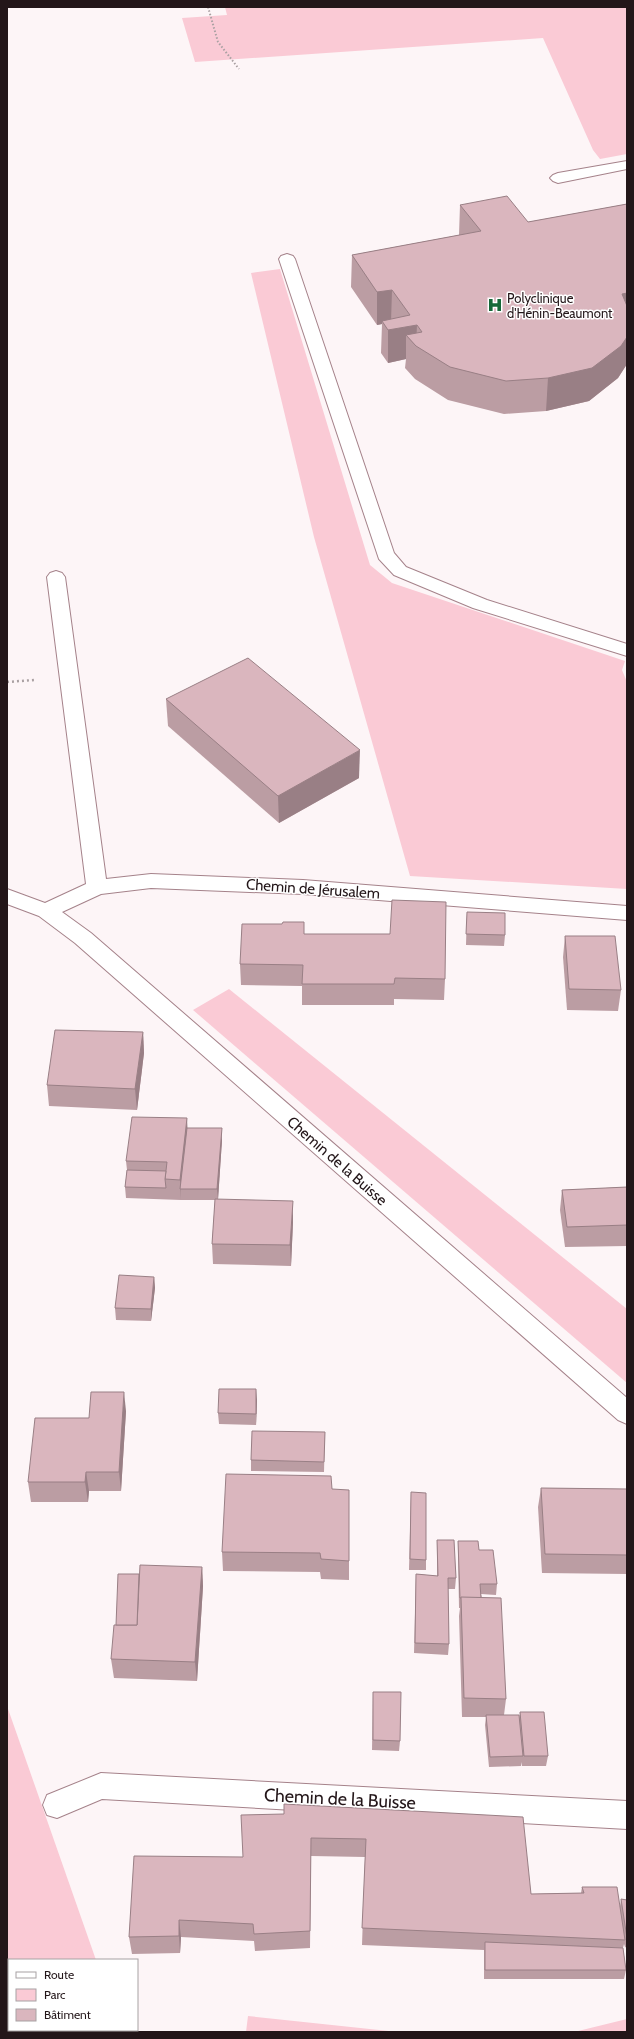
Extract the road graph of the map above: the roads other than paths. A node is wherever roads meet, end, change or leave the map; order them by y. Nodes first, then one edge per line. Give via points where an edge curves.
1 (627, 165) edge
2 (558, 178) dead end
3 (287, 259) dead end
4 (56, 577) dead end
5 (627, 650) edge
6 (97, 887) junction
7 (7, 896) edge
8 (46, 912) junction
9 (627, 913) edge
10 (627, 1413) edge
11 (57, 1806) dead end
12 (627, 1815) edge

1 - 2 street
3 - 5 street via 385,554 400,571 424,582 480,604
4 - 6 street
6 - 8 street, Chemin de Jérusalem
6 - 9 street, Chemin de Jérusalem via 151,881 303,886
7 - 8 street
8 - 10 street, Chemin de la Buisse via 84,938
11 - 12 street, Chemin de la Buisse via 101,1786

